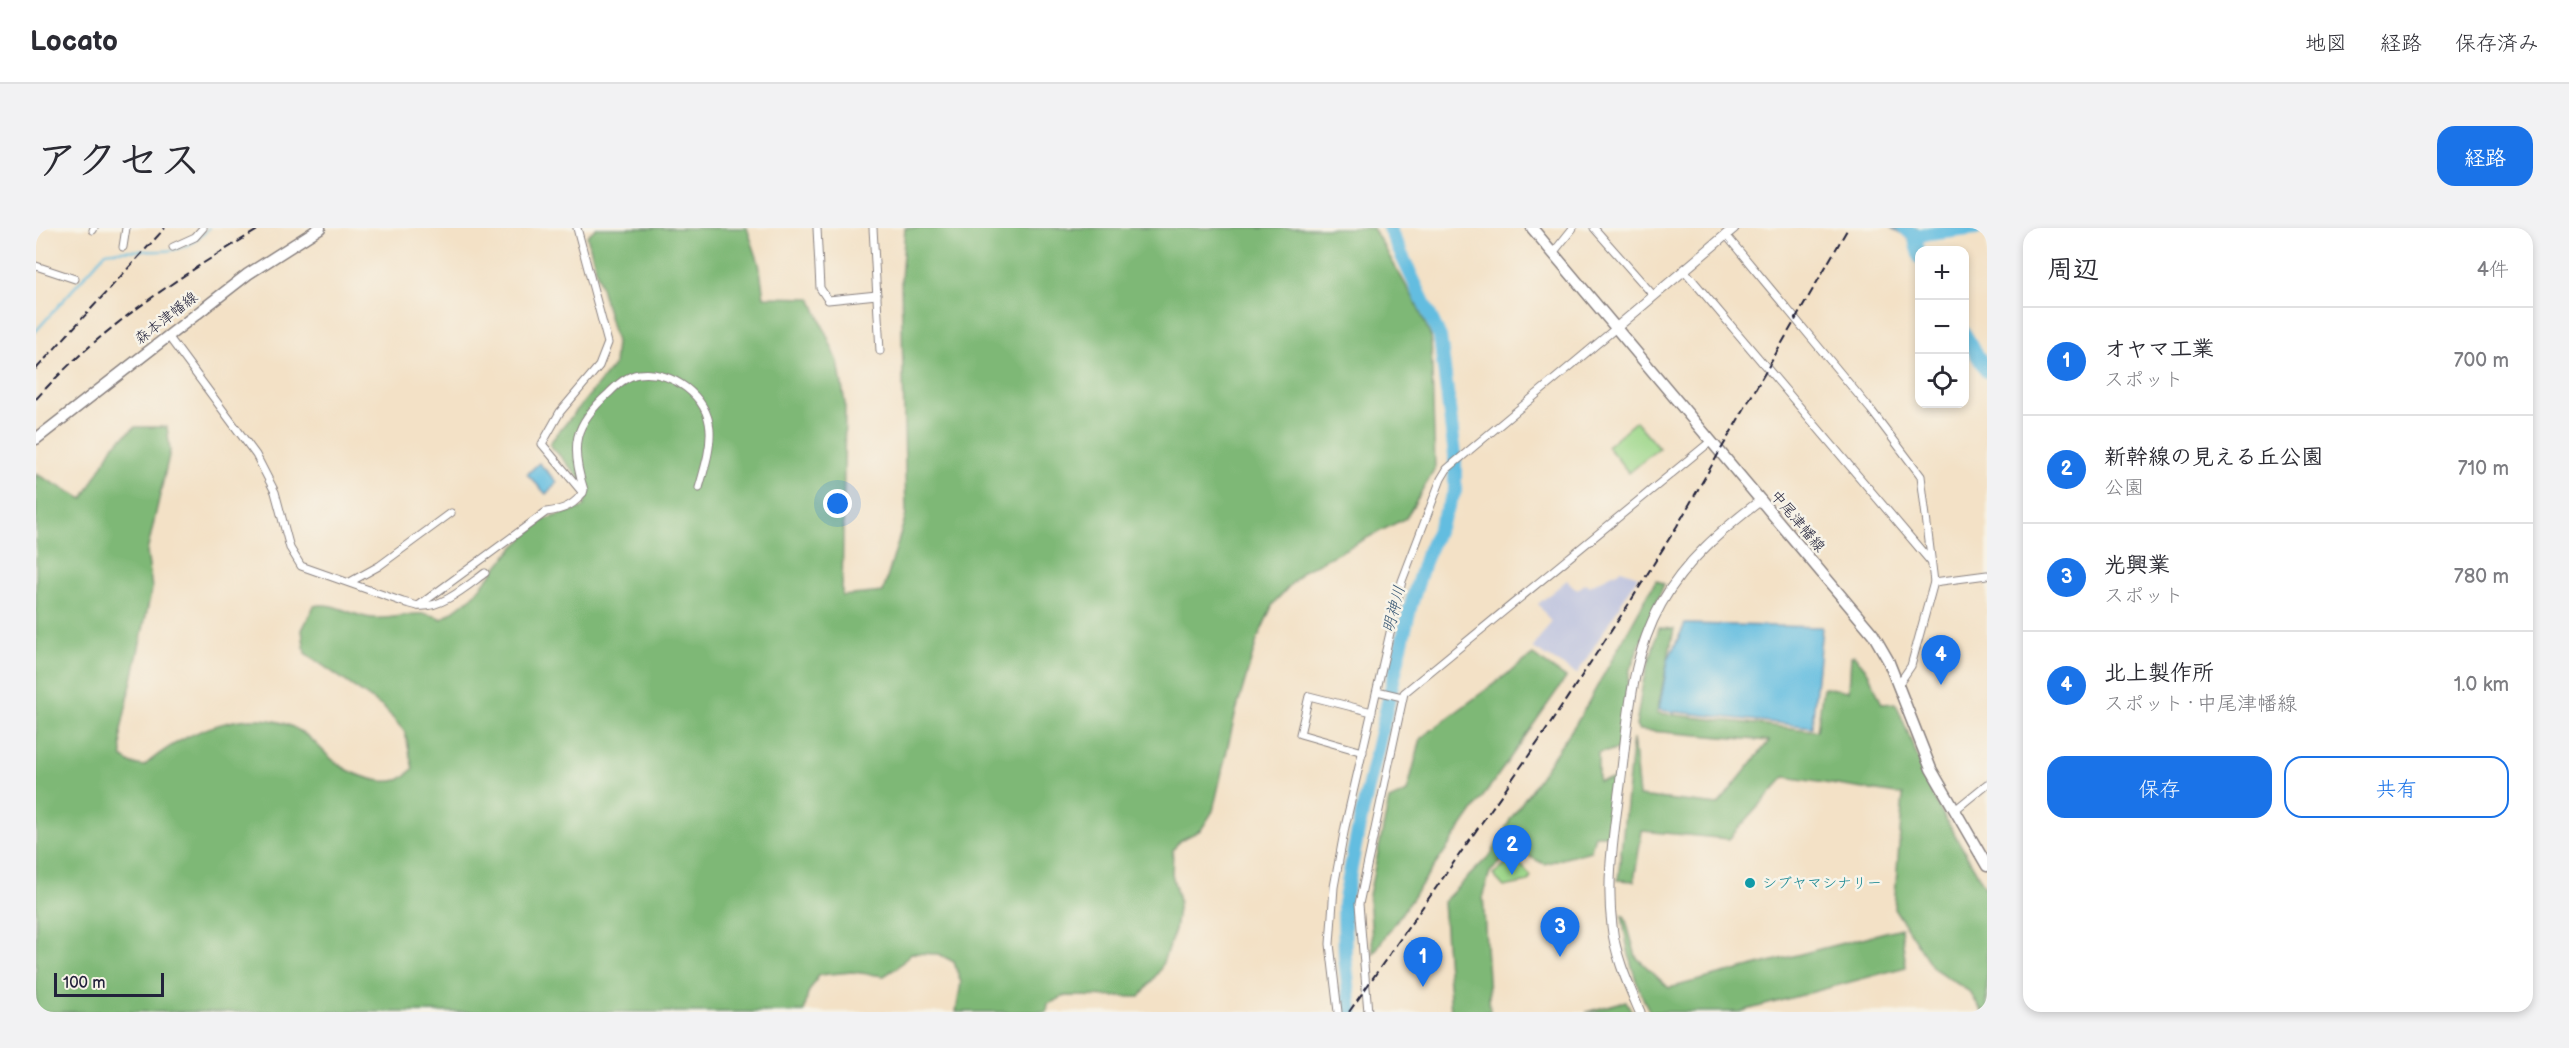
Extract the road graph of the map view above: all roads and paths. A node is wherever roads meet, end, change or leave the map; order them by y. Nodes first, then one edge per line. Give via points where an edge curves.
1 (126, 228) edge
2 (203, 228) edge
3 (320, 228) edge
4 (577, 228) edge
5 (817, 228) edge
6 (873, 228) edge
7 (1532, 228) edge
8 (1573, 228) edge
9 (1594, 228) edge
10 (1734, 228) edge
11 (1726, 235) junction
12 (123, 246) dead end
13 (173, 247) dead end
14 (1553, 253) junction
15 (36, 266) edge
16 (1684, 270) junction
17 (75, 279) dead end
18 (877, 295) junction
19 (1654, 296) junction
20 (1616, 328) junction
21 (168, 336) junction
22 (880, 351) dead end
23 (36, 438) edge
24 (1710, 442) junction
25 (699, 488) dead end
26 (583, 493) junction
27 (1761, 500) junction
28 (450, 513) dead end
29 (1932, 563) junction
30 (485, 573) dead end
31 (1987, 575) edge
32 (350, 582) junction
33 (1934, 582) junction
34 (418, 606) junction
35 (1898, 686) junction
36 (1379, 692) junction
37 (1399, 696) junction
38 (1372, 712) junction
39 (1362, 752) junction
40 (1987, 784) edge
41 (1955, 810) junction
42 (1987, 866) edge
43 (1337, 1011) edge
44 (1368, 1012) edge
45 (1640, 1012) edge

1 - 12 street
2 - 13 street via 195,237
3 - 21 main road, 森本津幡線 via 248,274
4 - 26 street via 608,343 599,366 560,412 542,444
5 - 18 street via 820,288 828,300
6 - 18 street
7 - 14 main road, 中尾津幡線
8 - 14 street
9 - 19 street
10 - 11 street
11 - 16 street
11 - 29 street via 1921,476
14 - 20 main road, 中尾津幡線
15 - 17 street
16 - 19 street
16 - 29 street
18 - 22 street
19 - 20 street
20 - 24 main road, 中尾津幡線
20 - 36 street via 1447,469 1402,581
21 - 23 main road, 森本津幡線
21 - 32 street via 256,455 275,492 290,548 301,566
24 - 27 main road, 中尾津幡線
24 - 37 street
25 - 26 street via 710,428 698,397 672,381 639,374 626,378 586,415 574,452
26 - 34 street via 571,505 546,512
27 - 35 main road, 中尾津幡線 via 1873,634
27 - 45 street via 1705,546 1674,584 1651,627 1636,671 1609,889 1619,961
28 - 32 street via 379,566
29 - 33 street
30 - 34 street via 463,590 427,607
31 - 33 street
32 - 34 street
33 - 35 street via 1911,666
35 - 41 main road, 中尾津幡線 via 1931,769
36 - 37 street
36 - 38 street
37 - 44 street via 1359,904
38 - 39 street
38 - 39 street via 1309,696 1300,734
39 - 43 street via 1334,887 1330,944
40 - 41 street
41 - 42 main road, 中尾津幡線

